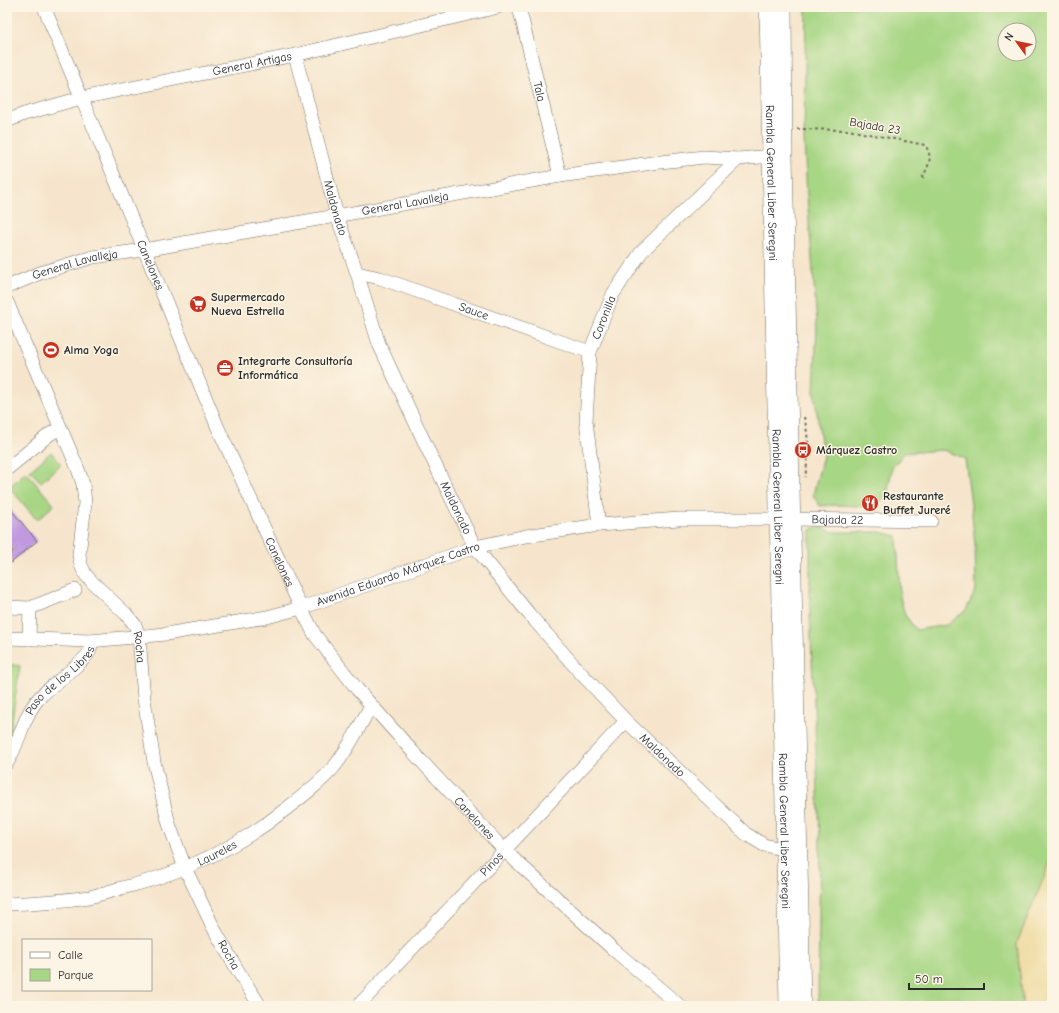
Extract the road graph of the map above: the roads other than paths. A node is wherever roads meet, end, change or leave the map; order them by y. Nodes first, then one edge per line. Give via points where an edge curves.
1 (44, 7) edge
2 (498, 7) edge
3 (519, 7) edge
4 (768, 7) edge
5 (783, 7) edge
6 (295, 55) junction
7 (81, 98) junction
8 (7, 121) edge
9 (771, 156) junction
10 (738, 159) junction
11 (560, 176) junction
12 (337, 216) junction
13 (144, 250) junction
14 (357, 273) junction
15 (7, 288) edge
16 (7, 302) edge
17 (590, 352) junction
18 (60, 428) junction
19 (7, 469) edge
20 (785, 519) junction
21 (931, 521) dead end
22 (599, 525) junction
23 (475, 547) junction
24 (75, 590) dead end
25 (7, 607) edge
26 (30, 608) junction
27 (301, 608) junction
28 (139, 636) junction
29 (7, 638) edge
30 (29, 639) junction
31 (90, 641) junction
32 (371, 705) junction
33 (626, 721) junction
34 (7, 763) edge
35 (786, 850) junction
36 (505, 851) junction
37 (185, 868) junction
38 (7, 904) edge
39 (260, 1006) edge
40 (358, 1006) edge
41 (680, 1006) edge
42 (788, 1006) edge
43 (802, 1006) edge

1 - 7 street, Canelones
2 - 6 street, General Artigas
3 - 11 street, Tala
4 - 9 main road, Rambla General Liber Seregni
5 - 20 main road, Rambla General Liber Seregni
6 - 7 street, General Artigas
6 - 12 street, Maldonado
7 - 8 street, General Artigas
7 - 13 street, Canelones
9 - 10 street, General Lavalleja
9 - 20 main road, Rambla General Liber Seregni
10 - 11 street, General Lavalleja via 696,158 652,162
10 - 17 street, Coronilla via 642,251 613,294
11 - 12 street, General Lavalleja
12 - 13 street, General Lavalleja
12 - 14 street, Maldonado
13 - 15 street, General Lavalleja via 93,257 40,273
13 - 27 street, Canelones via 218,428
14 - 17 street, Sauce via 380,278
14 - 23 street, Maldonado via 379,344
16 - 18 street, Rocha
17 - 22 street, Coronilla via 586,421
18 - 19 street
18 - 28 street, Rocha via 83,484 85,503 79,555 81,565 92,582 131,619
20 - 21 street, Bajada 22
20 - 22 street, Avenida Eduardo Márquez Castro via 679,519
20 - 35 main road, Rambla General Liber Seregni
20 - 43 main road, Rambla General Liber Seregni
22 - 23 street, Avenida Eduardo Márquez Castro
23 - 27 street, Avenida Eduardo Márquez Castro
23 - 33 street, Maldonado via 578,670
24 - 26 street
25 - 26 street
26 - 30 street
27 - 28 street, Avenida Eduardo Márquez Castro via 244,621
27 - 32 street, Canelones via 315,635
28 - 31 street, Avenida Eduardo Márquez Castro
28 - 37 street, Rocha via 144,699 154,762 169,824
29 - 30 street, Avenida Eduardo Márquez Castro
30 - 31 street, Avenida Eduardo Márquez Castro
31 - 34 street, Paso de los Libres via 90,650 84,658 45,692 32,707
32 - 36 street, Canelones
32 - 37 street, Laureles via 352,742 334,767 313,789 266,826 230,848
33 - 35 street, Maldonado via 746,834 764,845
33 - 36 street, Pinos
35 - 42 main road, Rambla General Liber Seregni
36 - 40 street, Pinos
36 - 41 street, Canelones
37 - 38 street, Laureles via 140,884 90,897
37 - 39 street, Rocha via 214,929

